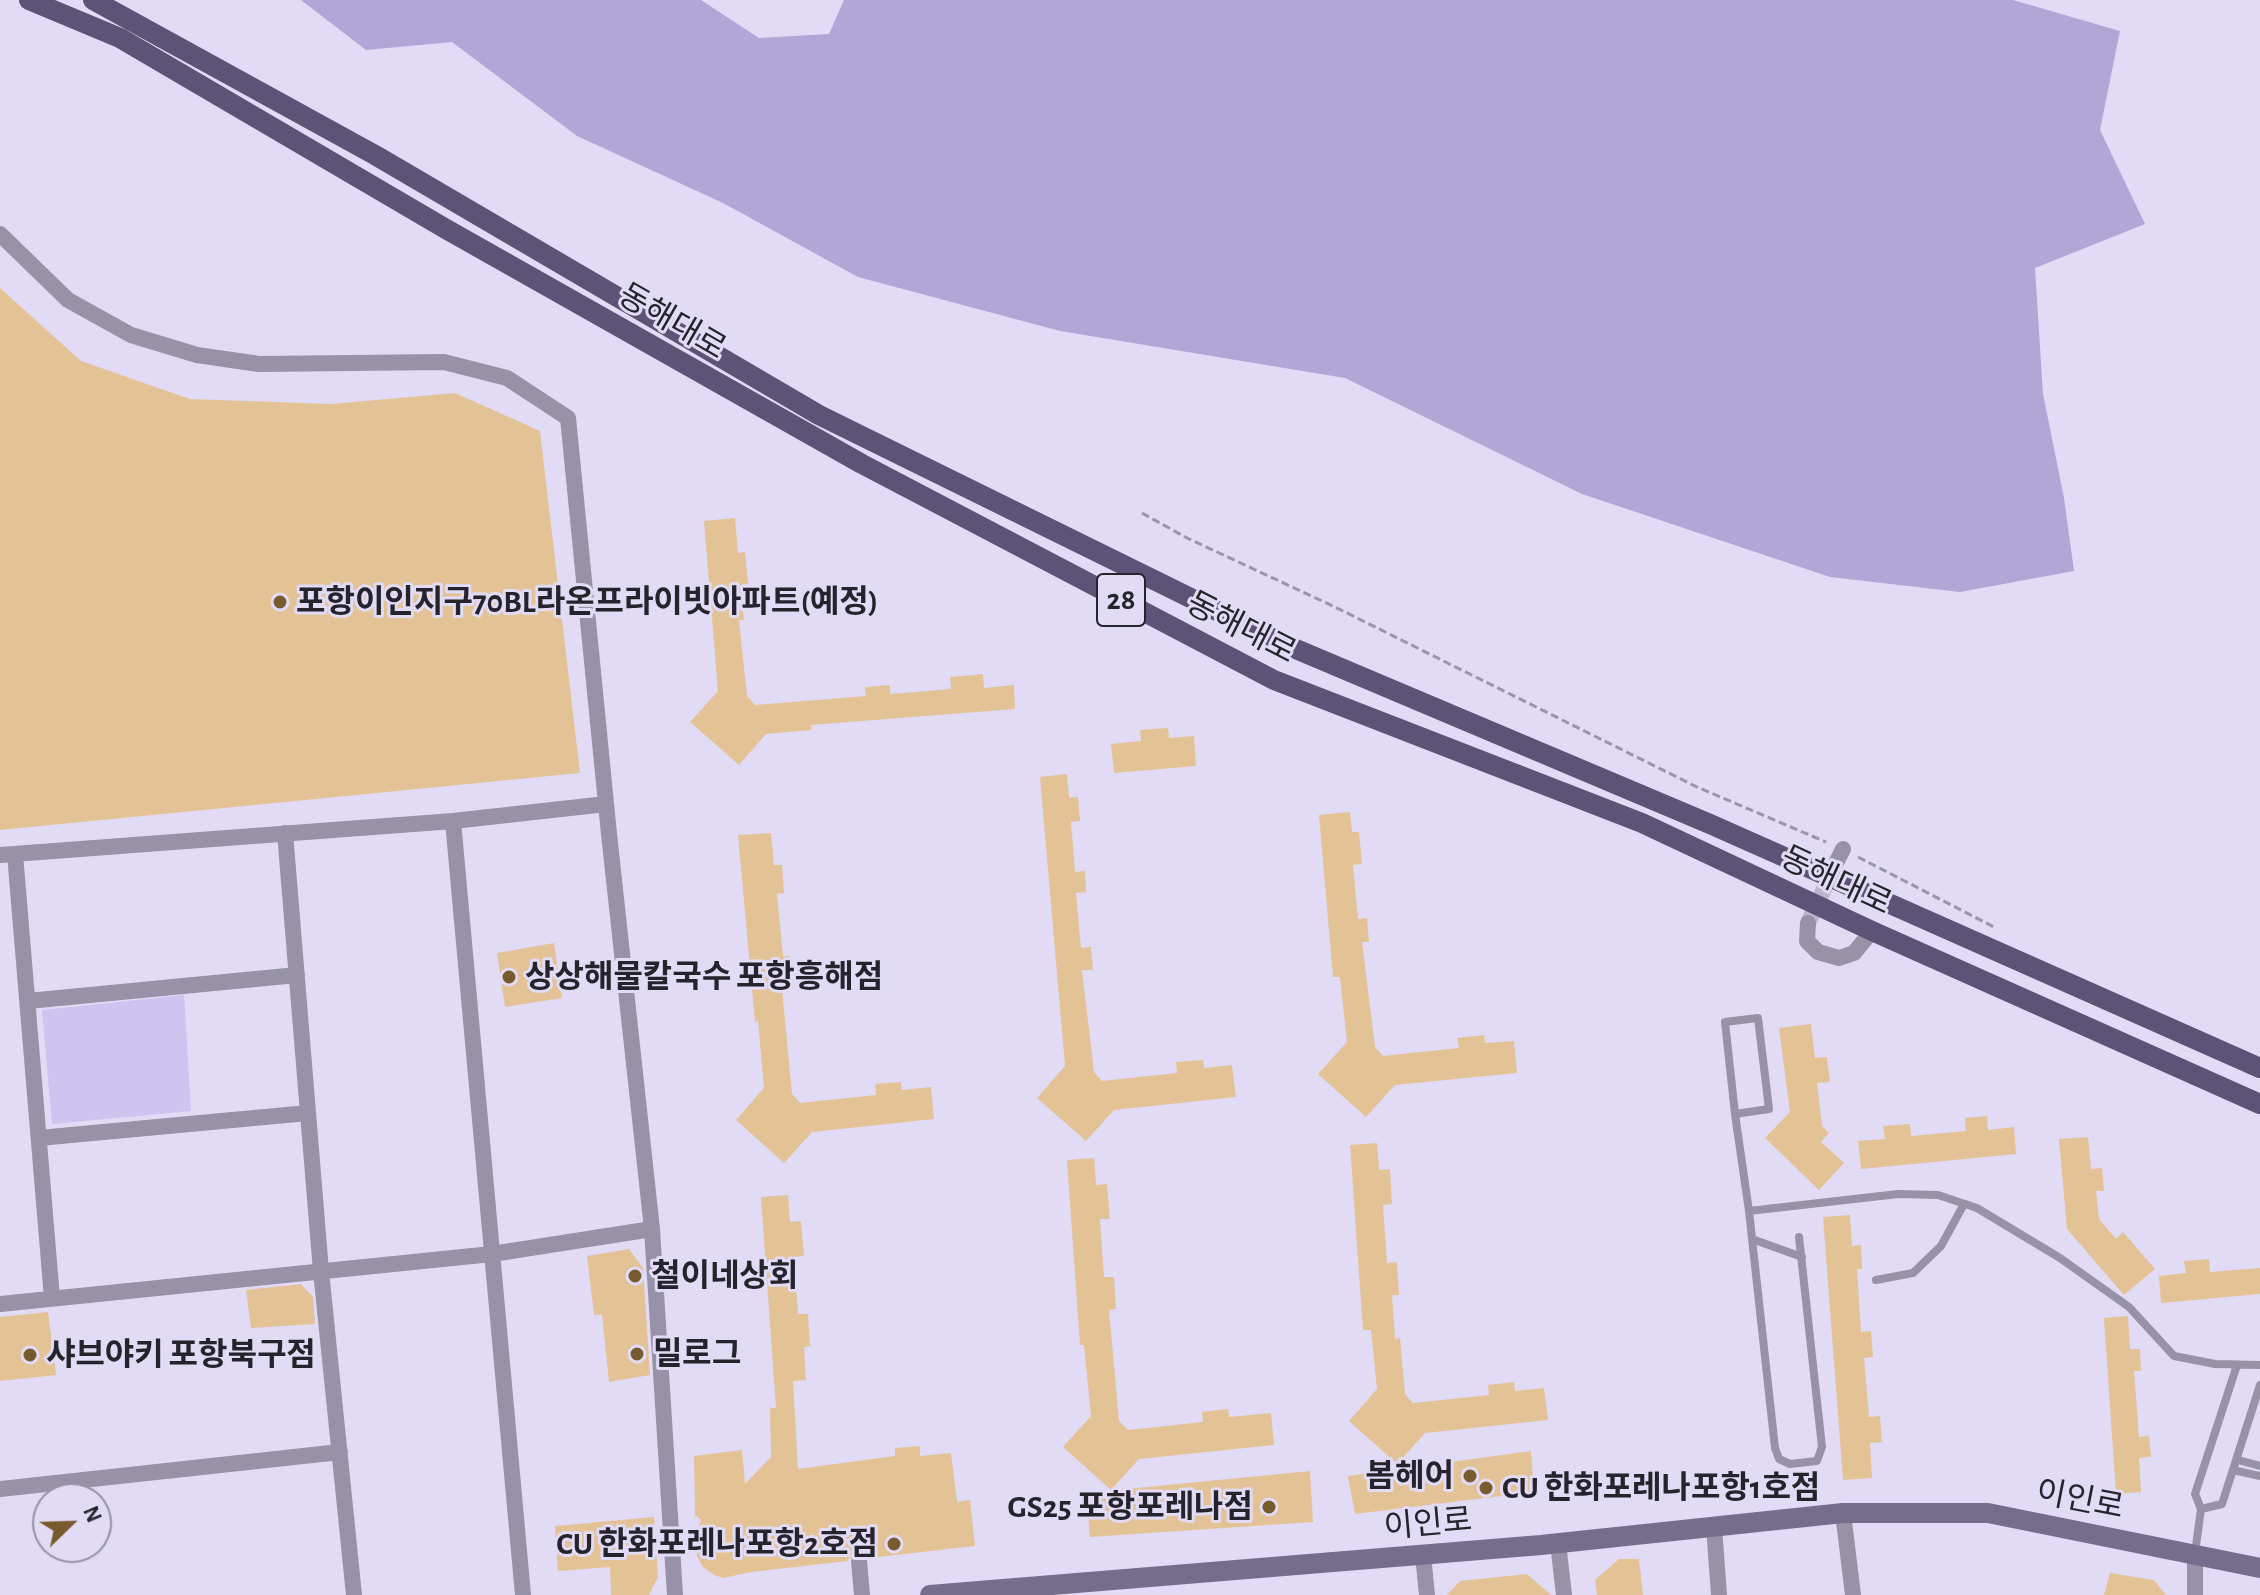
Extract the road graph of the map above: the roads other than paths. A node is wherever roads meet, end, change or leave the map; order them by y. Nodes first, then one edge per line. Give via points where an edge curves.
1 (29, 0) edge
2 (93, 0) edge
3 (0, 234) edge
4 (606, 804) junction
5 (453, 821) junction
6 (285, 833) junction
7 (8, 854) edge
8 (1808, 923) dead end
9 (1872, 931) junction
10 (297, 975) junction
11 (28, 1001) junction
12 (2260, 1068) edge
13 (2260, 1104) edge
14 (308, 1113) junction
15 (1735, 1114) junction
16 (39, 1138) junction
17 (1964, 1204) junction
18 (1749, 1211) junction
19 (652, 1229) junction
20 (1799, 1237) dead end
21 (1752, 1239) junction
22 (492, 1254) junction
23 (1802, 1257) junction
24 (321, 1271) junction
25 (1876, 1280) dead end
26 (52, 1298) junction
27 (0, 1304) edge
28 (2237, 1365) junction
29 (2260, 1365) edge
30 (2260, 1385) edge
31 (340, 1452) junction
32 (2238, 1460) junction
33 (2260, 1466) edge
34 (2233, 1470) junction
35 (2260, 1476) edge
36 (0, 1489) edge
37 (2201, 1509) junction
38 (1843, 1513) junction
39 (1714, 1527) junction
40 (1558, 1543) junction
41 (2195, 1554) junction
42 (1423, 1555) junction
43 (859, 1561) dead end
44 (2260, 1568) edge
45 (354, 1595) edge
46 (523, 1595) edge
47 (675, 1595) edge
48 (862, 1595) edge
49 (930, 1595) edge
50 (1427, 1595) edge
51 (1564, 1595) edge
52 (1719, 1595) edge
53 (1853, 1595) edge
54 (2195, 1595) edge

1 - 9 main road, 동해대로 / 28 via 120,38 862,464 1274,680 1642,823
2 - 12 main road via 375,155 819,415 1270,637 1710,824
3 - 4 street via 68,300 131,335 197,355 259,364 444,362 507,378 568,418
4 - 5 street
4 - 19 street
5 - 6 street
5 - 22 street
6 - 7 street
6 - 10 street
7 - 11 street
8 - 9 street via 1807,941 1818,952 1839,958 1854,953
9 - 13 main road, 동해대로 / 28
10 - 11 street
10 - 14 street
11 - 16 street
14 - 16 street
14 - 24 street
15 - 15 lane via 1769,1109 1758,1018 1725,1022
15 - 18 lane
16 - 26 street
17 - 18 lane via 1938,1195 1898,1194
17 - 25 lane via 1941,1246 1913,1273
17 - 28 lane via 2060,1258 2129,1307 2174,1356
18 - 21 lane
19 - 22 street
19 - 47 street
20 - 23 lane
21 - 23 lane
21 - 23 lane via 1775,1448 1779,1459 1790,1464 1817,1461 1822,1447
22 - 24 street
22 - 46 street
24 - 26 street
24 - 31 street
26 - 27 street
28 - 29 lane
28 - 37 lane via 2195,1494
30 - 32 lane
31 - 36 street
31 - 45 street
32 - 33 lane
32 - 34 lane
34 - 35 lane
34 - 37 lane via 2222,1504
37 - 41 lane
38 - 39 street, 이인로
38 - 41 street, 이인로 via 1988,1513
38 - 53 street
39 - 40 street, 이인로
39 - 52 street
40 - 42 street, 이인로
40 - 51 street
41 - 44 street, 이인로
41 - 54 street
42 - 49 street, 이인로
42 - 50 street
43 - 48 street

